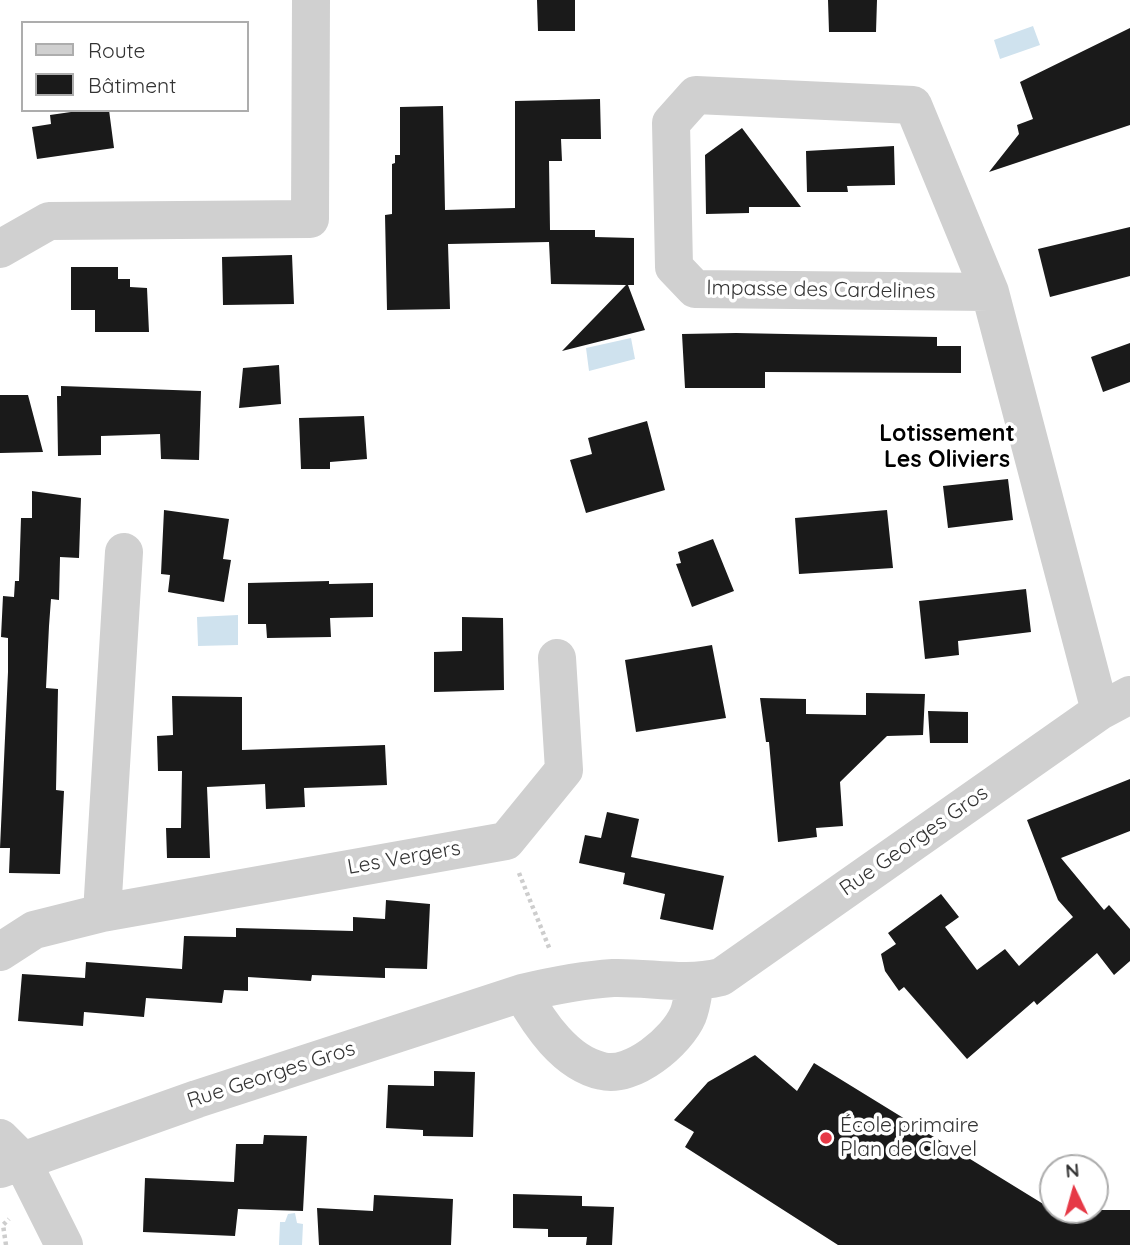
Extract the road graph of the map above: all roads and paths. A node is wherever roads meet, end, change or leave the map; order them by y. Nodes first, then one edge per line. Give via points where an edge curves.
1 (311, 0) edge
2 (0, 249) edge
3 (990, 292) junction
4 (124, 552) dead end
5 (556, 658) dead end
6 (1115, 703) edge
7 (506, 841) junction
8 (102, 914) junction
9 (0, 952) edge
10 (564, 983) junction
11 (695, 983) junction
12 (522, 993) junction
13 (7, 1155) edge
14 (64, 1245) edge

1 - 2 street via 310,219 49,221
3 - 3 street, Impasse des Cardelines via 913,105 696,94 671,124 674,267 695,289
3 - 6 street, Impasse des Cardelines
4 - 8 street
5 - 7 street via 564,770
6 - 11 street, Rue Georges Gros via 721,976
7 - 8 street, Les Vergers
7 - 10 path
8 - 9 street, Les Vergers via 34,930
10 - 11 street, Rue Georges Gros via 615,978
10 - 12 street, Rue Georges Gros
11 - 12 street via 687,1017 655,1055 627,1069 603,1072 562,1047 541,1025
12 - 13 street, Rue Georges Gros
13 - 14 street

